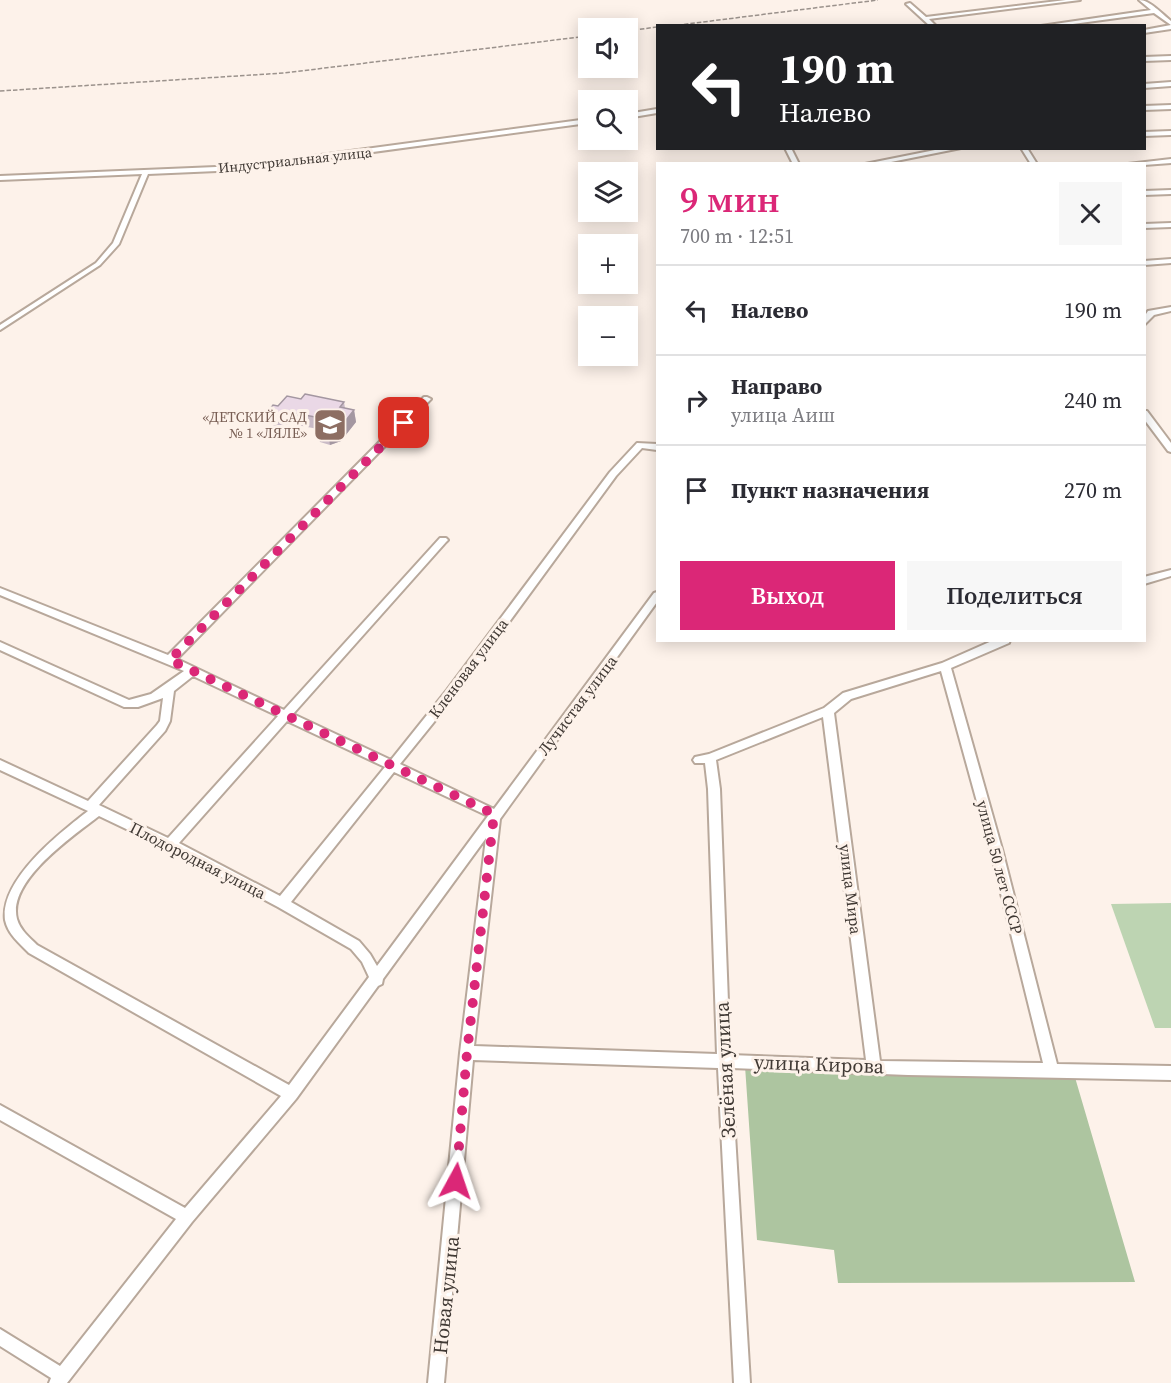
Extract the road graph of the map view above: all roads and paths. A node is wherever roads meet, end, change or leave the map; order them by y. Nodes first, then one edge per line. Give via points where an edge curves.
1 (1078, 0) edge
2 (1141, 0) edge
3 (908, 4) dead end
4 (1156, 11) junction
5 (926, 18) junction
6 (932, 24) edge
7 (1057, 24) edge
8 (1171, 25) edge
9 (1146, 31) edge
10 (1171, 58) edge
11 (1146, 59) edge
12 (1171, 84) edge
13 (1146, 86) edge
14 (1171, 107) edge
15 (1146, 108) edge
16 (656, 111) edge
17 (638, 114) edge
18 (578, 122) edge
19 (1171, 133) edge
20 (1146, 134) edge
21 (949, 150) edge
22 (930, 154) edge
23 (1171, 161) edge
24 (880, 162) edge
25 (1146, 163) edge
26 (146, 172) junction
27 (0, 178) edge
28 (1171, 192) edge
29 (1146, 193) edge
30 (1171, 225) edge
31 (1146, 226) edge
32 (1171, 261) edge
33 (1146, 263) edge
34 (1146, 305) edge
35 (1162, 309) junction
36 (1171, 311) edge
37 (0, 318) edge
38 (1146, 320) edge
39 (9, 322) junction
40 (0, 328) edge
41 (427, 399) dead end
42 (1146, 416) edge
43 (656, 447) edge
44 (1171, 449) edge
45 (443, 540) dead end
46 (1171, 573) edge
47 (1146, 580) edge
48 (0, 591) edge
49 (656, 596) edge
50 (1000, 642) edge
51 (0, 646) edge
52 (170, 660) junction
53 (945, 666) junction
54 (192, 671) junction
55 (169, 689) junction
56 (828, 711) junction
57 (287, 716) junction
58 (0, 765) edge
59 (391, 765) junction
60 (94, 809) junction
61 (494, 814) junction
62 (170, 844) junction
63 (282, 903) junction
64 (377, 980) junction
65 (467, 1053) junction
66 (724, 1061) junction
67 (874, 1067) junction
68 (1051, 1068) junction
69 (1171, 1073) edge
70 (291, 1094) junction
71 (0, 1112) edge
72 (187, 1217) junction
73 (0, 1337) edge
74 (60, 1380) edge
75 (436, 1383) edge
76 (742, 1383) edge

1 - 5 street
2 - 4 street
3 - 5 street
4 - 7 street
4 - 8 street
5 - 6 street
8 - 9 street
10 - 11 street
12 - 13 street
14 - 15 street
16 - 17 street
18 - 26 street, Индустриальная улица via 240,168
19 - 20 street
21 - 22 street
22 - 24 street
23 - 25 street
26 - 27 street, Индустриальная улица
26 - 39 street via 116,244 98,264
28 - 29 street
30 - 31 street
32 - 33 street
34 - 35 street
35 - 36 street
35 - 38 street via 1151,312
37 - 39 street
39 - 40 street
41 - 52 street
42 - 44 street
43 - 59 street, Кленовая улица via 640,445 613,474 451,693
45 - 57 street
46 - 47 street
48 - 52 street
49 - 61 street, Лучистая улица
50 - 53 street
51 - 55 street via 129,704 142,704
52 - 54 street
53 - 56 street via 847,696
53 - 68 street, улица 50 лет СССР
54 - 55 street
54 - 57 street
55 - 60 street via 161,728
56 - 66 street, Зелёная улица via 704,759 714,789
56 - 67 street, улица Мира
57 - 59 street
57 - 62 street
58 - 60 street, Плодородная улица
59 - 61 street
59 - 63 street, Кленовая улица
60 - 62 street, Плодородная улица
60 - 70 street via 42,855 17,888 9,911 15,931 33,949
61 - 64 street, Лучистая улица
61 - 65 street, Новая улица
62 - 63 street, Плодородная улица
63 - 64 street, Плодородная улица via 355,945
64 - 70 street, Лучистая улица
65 - 66 street, улица Кирова
65 - 75 street, Новая улица
66 - 67 street, улица Кирова
66 - 76 street, Зелёная улица
67 - 68 street, улица Кирова
68 - 69 street, улица Кирова
70 - 72 street, Лучистая улица
71 - 72 street
72 - 74 street, Лучистая улица
73 - 74 street

